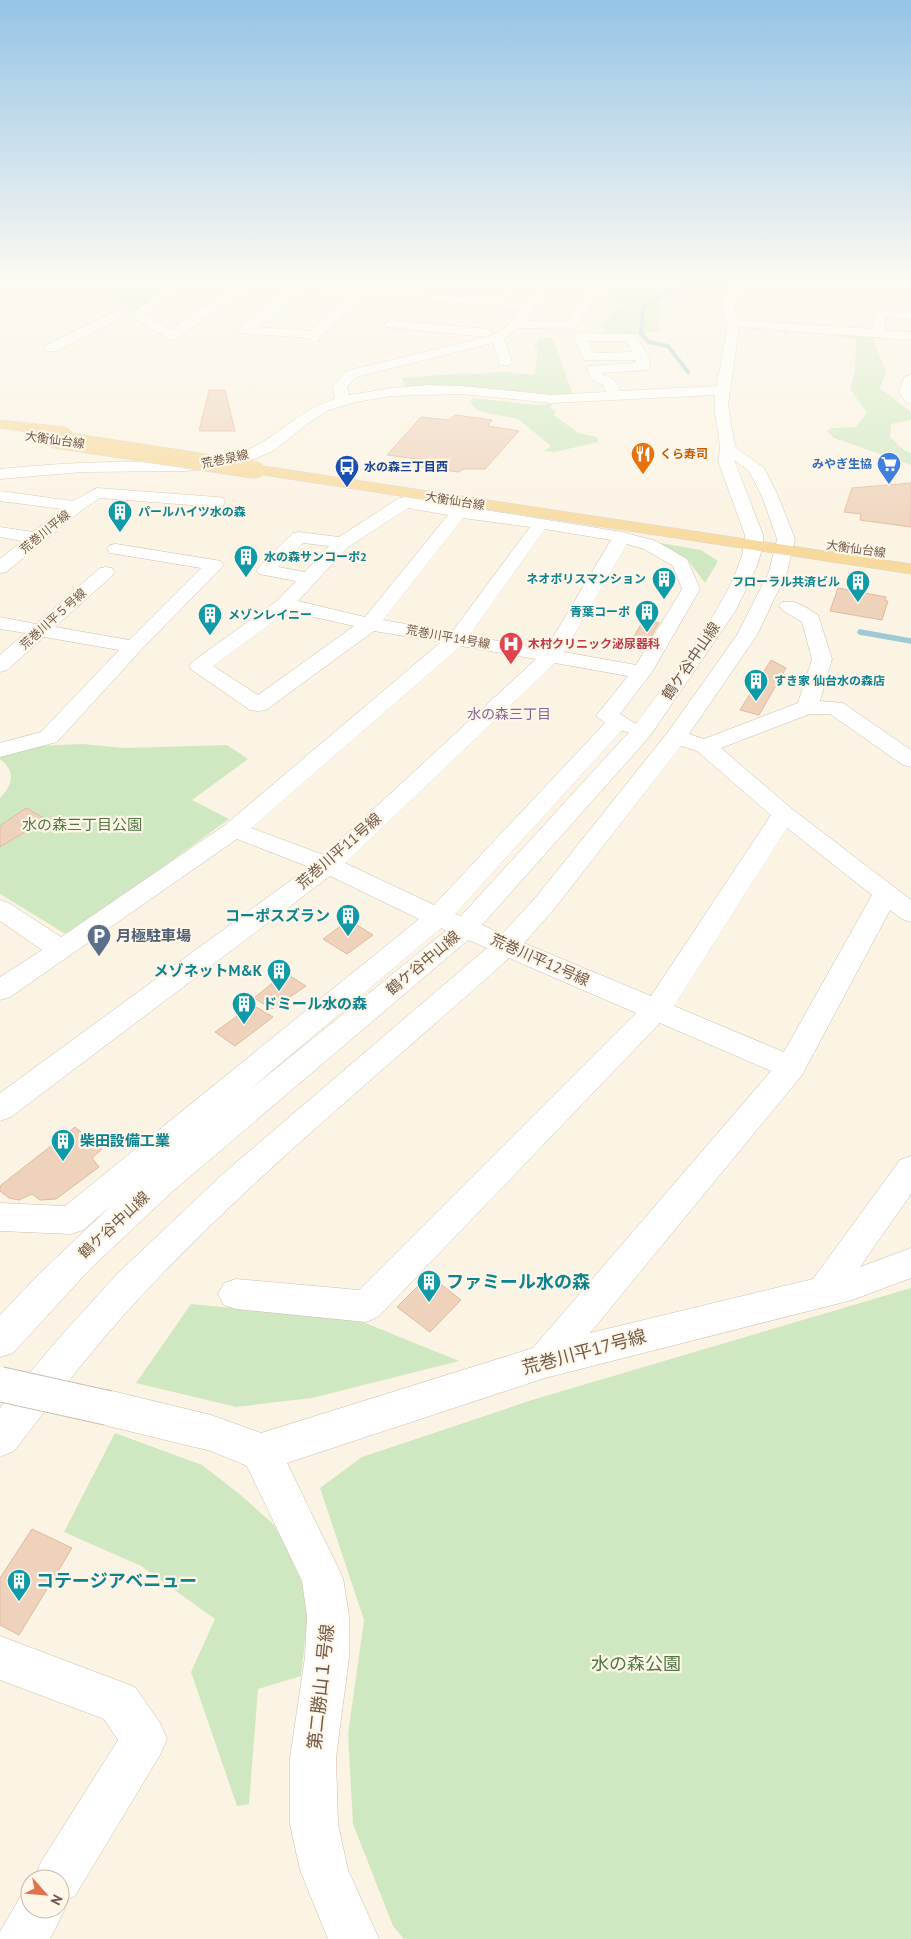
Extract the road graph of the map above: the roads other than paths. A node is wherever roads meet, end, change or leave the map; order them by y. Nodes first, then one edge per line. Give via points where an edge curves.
1 (361, 371) edge
2 (595, 371) edge
3 (726, 371) edge
4 (911, 378) edge
5 (723, 390) junction
6 (614, 395) junction
7 (910, 396) edge
8 (342, 401) junction
9 (0, 424) edge
10 (0, 432) edge
11 (58, 436) junction
12 (728, 450) junction
13 (0, 474) edge
14 (0, 496) edge
15 (217, 502) dead end
16 (76, 506) junction
17 (459, 512) junction
18 (541, 523) junction
19 (0, 532) edge
20 (622, 537) junction
21 (37, 538) junction
22 (754, 540) junction
23 (342, 543) junction
24 (785, 545) junction
25 (116, 549) dead end
26 (911, 557) edge
27 (0, 568) edge
28 (911, 569) edge
29 (106, 572) dead end
30 (309, 578) junction
31 (285, 604) junction
32 (789, 606) dead end
33 (0, 623) edge
34 (370, 624) junction
35 (39, 630) junction
36 (457, 639) junction
37 (132, 647) junction
38 (552, 655) junction
39 (0, 666) edge
40 (642, 672) junction
41 (808, 707) junction
42 (630, 727) junction
43 (676, 737) junction
44 (705, 746) junction
45 (0, 750) edge
46 (911, 760) edge
47 (784, 814) junction
48 (234, 830) junction
49 (328, 865) junction
50 (886, 893) junction
51 (0, 909) edge
52 (911, 913) edge
53 (438, 916) junction
54 (465, 928) junction
55 (506, 946) junction
56 (61, 950) junction
57 (0, 990) edge
58 (656, 1010) junction
59 (791, 1067) junction
60 (0, 1109) edge
61 (911, 1169) edge
62 (0, 1217) edge
63 (911, 1263) edge
64 (824, 1292) junction
65 (236, 1294) dead end
66 (0, 1341) edge
67 (545, 1361) junction
68 (0, 1384) edge
69 (0, 1438) edge
70 (261, 1452) junction
71 (0, 1658) edge
72 (64, 1869) edge
73 (34, 1919) edge
74 (22, 1939) edge
75 (354, 1939) edge

1 - 8 street via 351,374 340,387
2 - 6 street via 597,378 609,382
3 - 5 street
4 - 7 street via 906,392
5 - 6 street, 荒巻泉線
5 - 12 street via 722,413
6 - 8 street, 荒巻泉線 via 543,399 438,390
8 - 13 street, 荒巻泉線 via 307,416 267,448 231,461
9 - 11 main road, 大衡仙台線
10 - 11 main road, 大衡仙台線
11 - 22 main road, 大衡仙台線, bridge
12 - 22 street via 726,461
12 - 24 street via 756,468 770,496
14 - 16 street, 荒巻川平線
15 - 16 street via 97,493
16 - 21 street, 荒巻川平線
17 - 18 street
17 - 23 street via 405,502
17 - 34 street
18 - 20 street
18 - 36 street
19 - 21 street
20 - 38 street, 荒巻川平11号線
20 - 40 street via 650,545 681,563 691,589
21 - 27 street, 荒巻川平線
22 - 24 main road, 大衡仙台線
22 - 42 street, 鶴ケ谷中山線 via 742,581 726,610 687,668
23 - 30 street
23 - 30 street via 299,537 265,570
24 - 26 main road, 大衡仙台線
24 - 28 main road, 大衡仙台線
24 - 43 street via 778,572 747,635
25 - 37 street via 215,565
29 - 35 street, 荒巻川平５号線
30 - 31 street
31 - 34 street, 荒巻川平14号線
31 - 34 street via 199,666 258,706
32 - 41 street via 811,619 822,659
33 - 35 street
34 - 36 street, 荒巻川平14号線
35 - 37 street
35 - 39 street, 荒巻川平５号線
36 - 38 street, 荒巻川平14号線
36 - 48 street
37 - 45 street via 49,737
38 - 40 street, 荒巻川平14号線
38 - 49 street, 荒巻川平11号線
40 - 42 street via 607,716
41 - 44 street
41 - 46 street via 835,708
42 - 53 street
42 - 54 street, 鶴ケ谷中山線 via 495,897
43 - 44 street
43 - 55 street via 546,902
44 - 47 street
47 - 50 street
47 - 58 street
48 - 49 street, 荒巻川平12号線
48 - 56 street
49 - 53 street, 荒巻川平12号線
49 - 60 street, 荒巻川平11号線
50 - 52 street
50 - 59 street
51 - 56 street
53 - 54 street, 荒巻川平12号線
53 - 62 street via 71,1220
54 - 55 street, 荒巻川平12号線
54 - 66 street, 鶴ケ谷中山線 via 167,1176 62,1274
55 - 58 street, 荒巻川平12号線
55 - 69 street via 216,1199 149,1264 84,1333
56 - 57 street
58 - 59 street, 荒巻川平12号線
58 - 65 street via 366,1306
59 - 67 street
61 - 64 street
63 - 64 street, 荒巻川平17号線
64 - 67 street, 荒巻川平17号線
67 - 70 street, 荒巻川平17号線
68 - 70 street, bridge via 211,1433
70 - 75 street, 第二勝山１号線 via 322,1578 328,1616 328,1649 313,1758 314,1824 324,1870
71 - 72 street via 119,1703 144,1739
73 - 74 street

